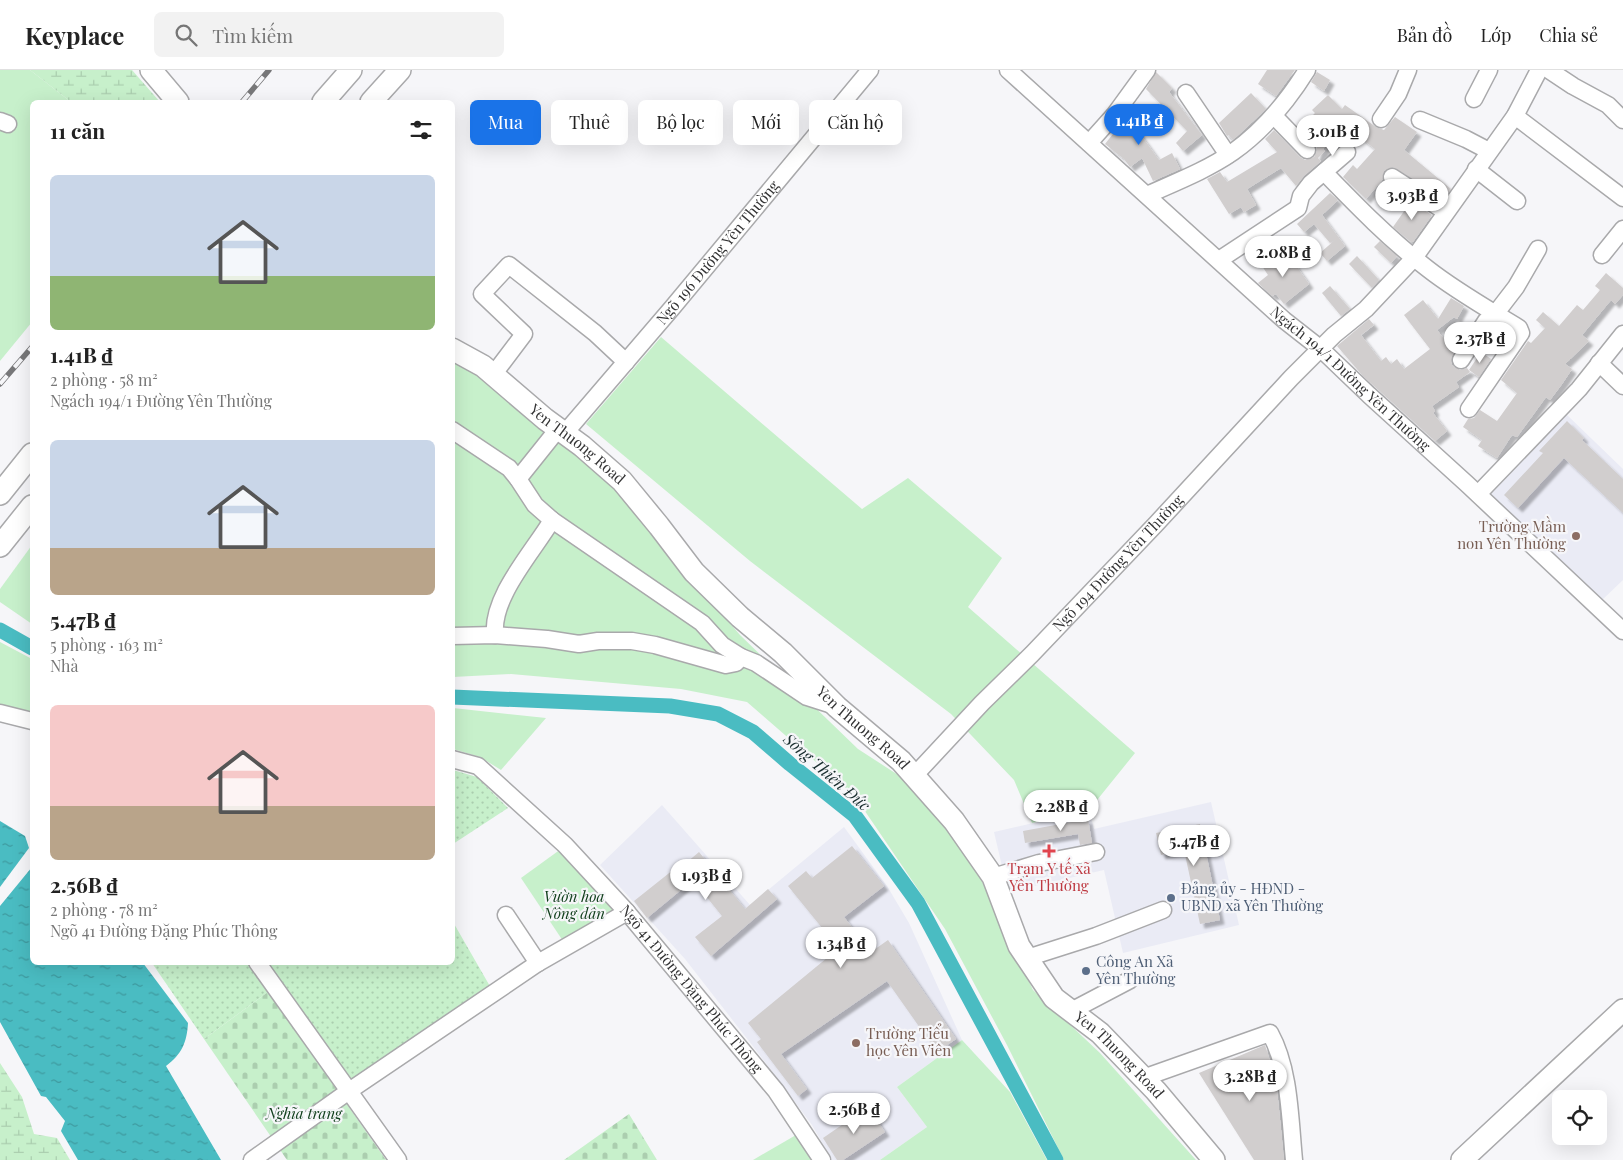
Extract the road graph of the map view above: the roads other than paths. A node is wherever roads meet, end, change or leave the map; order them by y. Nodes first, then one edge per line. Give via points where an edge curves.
1 (151, 70) edge
2 (351, 70) edge
3 (400, 70) edge
4 (870, 70) edge
5 (1008, 70) edge
6 (1147, 70) edge
7 (1307, 70) edge
8 (1408, 70) edge
9 (1489, 70) edge
10 (1539, 70) edge
11 (1549, 70) edge
12 (1186, 93) dead end
13 (1474, 99) dead end
14 (176, 100) edge
15 (325, 100) edge
16 (374, 100) edge
17 (1274, 116) junction
18 (1515, 116) junction
19 (1381, 120) dead end
20 (1420, 120) dead end
21 (1623, 120) edge
22 (1090, 144) junction
23 (1307, 150) dead end
24 (1347, 152) dead end
25 (1489, 152) junction
26 (1228, 155) junction
27 (1476, 169) junction
28 (1324, 172) junction
29 (1392, 177) dead end
30 (1147, 195) junction
31 (1623, 198) edge
32 (1517, 201) dead end
33 (1446, 212) junction
34 (1623, 229) edge
35 (1538, 249) dead end
36 (1602, 255) dead end
37 (1414, 258) junction
38 (1219, 260) junction
39 (1496, 313) junction
40 (1623, 334) edge
41 (1321, 349) junction
42 (457, 353) edge
43 (1461, 360) dead end
44 (626, 362) junction
45 (1599, 364) junction
46 (493, 375) junction
47 (1623, 386) edge
48 (1469, 409) dead end
49 (561, 431) junction
50 (455, 432) edge
51 (30, 456) edge
52 (518, 480) junction
53 (0, 494) edge
54 (1478, 494) junction
55 (30, 514) edge
56 (552, 520) junction
57 (0, 546) edge
58 (1623, 631) edge
59 (495, 635) junction
60 (455, 636) edge
61 (741, 657) junction
62 (837, 707) junction
63 (0, 713) edge
64 (30, 720) edge
65 (455, 760) edge
66 (914, 776) junction
67 (1096, 852) dead end
68 (993, 877) junction
69 (1163, 910) dead end
70 (627, 912) junction
71 (506, 914) dead end
72 (1027, 958) junction
73 (538, 963) junction
74 (259, 965) edge
75 (1130, 980) dead end
76 (1623, 1010) edge
77 (1071, 1011) junction
78 (1143, 1078) junction
79 (349, 1091) junction
80 (252, 1160) edge
81 (398, 1160) edge
82 (822, 1160) edge
83 (1214, 1160) edge
84 (1294, 1160) edge
85 (1462, 1160) edge

1 - 14 main road
2 - 15 main road
3 - 16 main road
4 - 44 street, Ngõ 196 Đường Yên Thường
5 - 22 street, Ngách 194/1 Đường Yên Thường
6 - 22 street
7 - 17 street
8 - 19 street via 1398,94
9 - 13 street
10 - 18 street, Ngõ 194 Đường Yên Thường
11 - 21 street via 1608,105
12 - 26 street
17 - 23 street
17 - 26 street
18 - 25 street, Ngõ 194 Đường Yên Thường
18 - 31 street
20 - 25 street
22 - 30 street, Ngách 194/1 Đường Yên Thường
24 - 28 street
25 - 27 street, Ngõ 194 Đường Yên Thường
26 - 30 street
27 - 32 street
27 - 33 street, Ngõ 194 Đường Yên Thường
28 - 37 street
28 - 38 street via 1301,196 1298,208
29 - 33 street
30 - 38 street, Ngách 194/1 Đường Yên Thường
33 - 37 street, Ngõ 194 Đường Yên Thường
34 - 36 street
35 - 39 street
37 - 39 street via 1463,294
37 - 41 street, Ngõ 194 Đường Yên Thường via 1366,309
38 - 41 street, Ngách 194/1 Đường Yên Thường
39 - 43 street via 1486,321
39 - 48 street via 1519,328 1521,333
40 - 45 street
41 - 54 street, Ngách 194/1 Đường Yên Thường
41 - 66 street, Ngõ 194 Đường Yên Thường
42 - 46 main road, Yen Thuong Road
44 - 46 street via 595,333 509,265 482,294 524,334
44 - 49 street, Ngõ 196 Đường Yên Thường
45 - 47 street
45 - 54 street
46 - 49 main road, Yen Thuong Road
49 - 52 street, Ngõ 196 Đường Yên Thường
49 - 62 main road, Yen Thuong Road via 622,481 694,572
50 - 52 street via 509,468
51 - 53 main road
52 - 56 street via 535,505
54 - 58 street, Ngách 194/1 Đường Yên Thường
55 - 57 main road
56 - 59 street via 501,602 496,613
56 - 61 street via 702,623 722,646
59 - 60 street
59 - 61 street via 580,644 632,641 726,665 736,663
61 - 62 street via 756,663 807,697
62 - 66 main road, Yen Thuong Road
63 - 64 street
65 - 70 street, Ngõ 41 Đường Đặng Phúc Thông via 478,766 565,846
66 - 68 main road, Yen Thuong Road via 954,821
67 - 68 street via 1039,863
68 - 72 main road, Yen Thuong Road via 1019,946
69 - 72 street
70 - 73 street
70 - 82 street, Ngõ 41 Đường Đặng Phúc Thông via 776,1091
71 - 73 street
72 - 77 main road, Yen Thuong Road via 1054,998
73 - 79 street
74 - 79 street
75 - 77 street
76 - 85 main road
77 - 78 main road, Yen Thuong Road via 1100,1032
78 - 83 main road, Yen Thuong Road
78 - 84 street via 1270,1033 1276,1044 1287,1089
79 - 80 street
79 - 81 street

